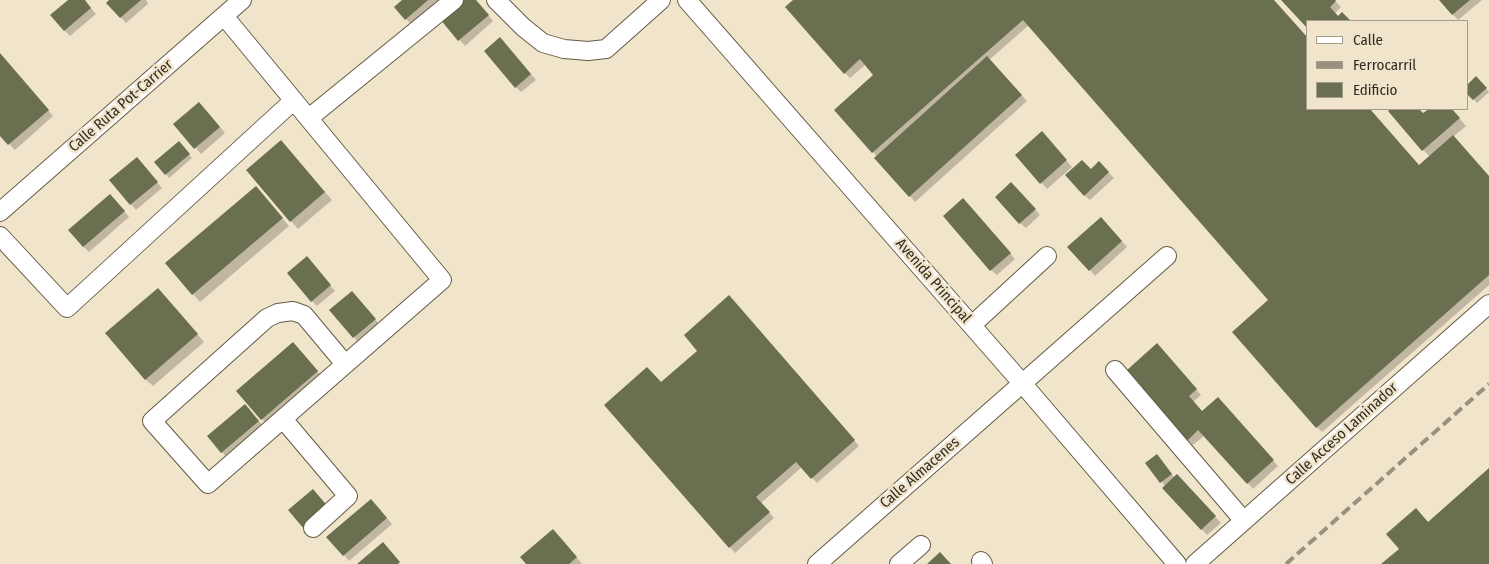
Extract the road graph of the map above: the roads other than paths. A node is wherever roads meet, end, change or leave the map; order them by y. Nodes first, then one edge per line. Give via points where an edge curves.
1 (242, 0) edge
2 (454, 0) edge
3 (496, 0) edge
4 (661, 0) edge
5 (687, 0) edge
6 (224, 16) junction
7 (293, 101) junction
8 (309, 118) junction
9 (0, 212) edge
10 (0, 236) edge
11 (1047, 256) dead end
12 (1166, 256) dead end
13 (1489, 304) edge
14 (972, 326) junction
15 (345, 364) junction
16 (1115, 370) dead end
17 (1022, 383) junction
18 (283, 419) junction
19 (1244, 521) junction
20 (313, 528) dead end
21 (921, 545) dead end
22 (827, 561) edge
23 (900, 564) edge
24 (1177, 564) edge
25 (1196, 564) edge

1 - 6 street, Calle Ruta Pot-Carrier
2 - 8 street
3 - 4 street via 543,43 588,51 606,49
5 - 14 street, Avenida Principal
6 - 7 street
6 - 9 street, Calle Ruta Pot-Carrier
7 - 8 street
7 - 10 street via 67,308
8 - 15 street via 442,280
11 - 14 street
12 - 17 street, Calle Almacenes
13 - 19 street, Calle Acceso Laminador
14 - 17 street, Avenida Principal
15 - 18 street
15 - 18 street via 304,315 293,310 278,312 267,318 152,421 208,484
16 - 19 street
17 - 22 street, Calle Almacenes
17 - 24 street, Avenida Principal
18 - 20 street via 348,496
19 - 25 street, Calle Acceso Laminador
21 - 23 street

